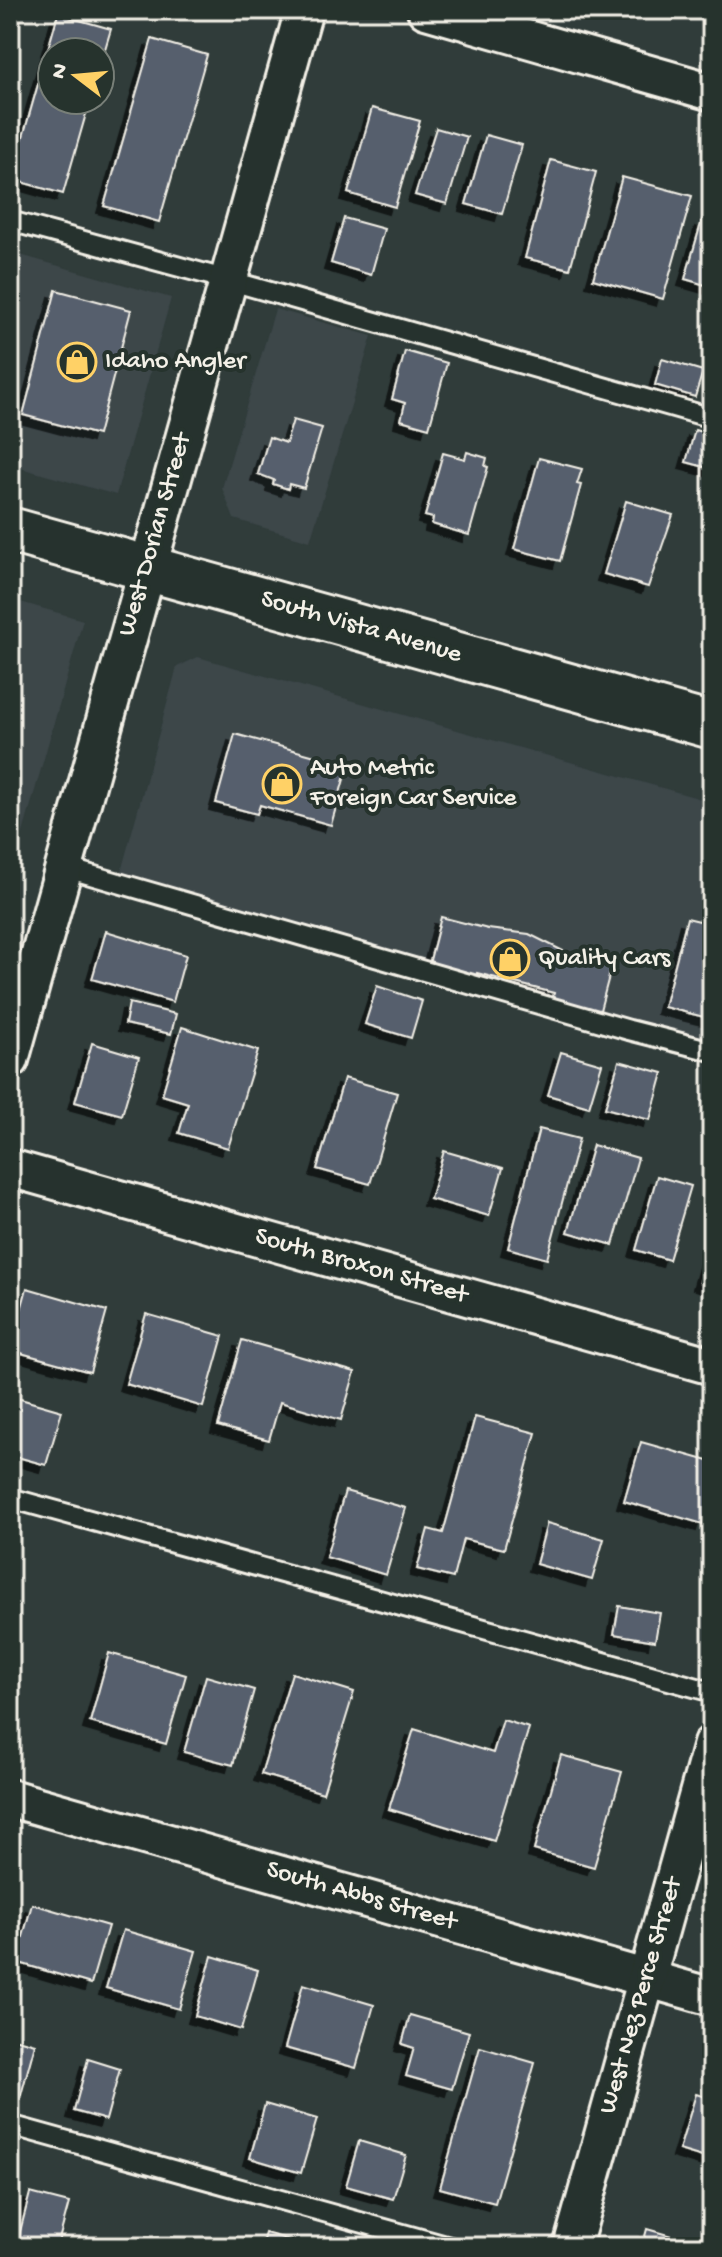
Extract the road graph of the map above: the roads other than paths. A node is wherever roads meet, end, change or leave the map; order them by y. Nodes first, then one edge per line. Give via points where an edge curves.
1 (304, 10) edge
2 (426, 10) edge
3 (712, 92) edge
4 (10, 221) edge
5 (228, 280) junction
6 (712, 418) edge
7 (10, 530) edge
8 (147, 568) junction
9 (712, 726) edge
10 (63, 867) junction
11 (712, 1051) edge
12 (10, 1060) edge
13 (10, 1168) edge
14 (712, 1366) edge
15 (10, 1498) edge
16 (712, 1692) edge
17 (712, 1744) edge
18 (10, 1798) edge
19 (647, 1978) junction
20 (712, 1997) edge
21 (10, 2125) edge
22 (450, 2247) edge
23 (572, 2247) edge

1 - 5 street, West Dorian Street
2 - 3 street
4 - 5 lane
5 - 6 lane
5 - 8 street, West Dorian Street
7 - 8 main road, South Vista Avenue
8 - 9 main road, South Vista Avenue
8 - 10 street, West Dorian Street
10 - 11 lane
10 - 12 street, West Dorian Street
13 - 14 street, South Broxon Street
15 - 16 lane
17 - 19 street, West Nez Perce Street
18 - 19 street, South Abbs Street
19 - 20 street, South Abbs Street
19 - 23 street, West Nez Perce Street
21 - 22 lane

